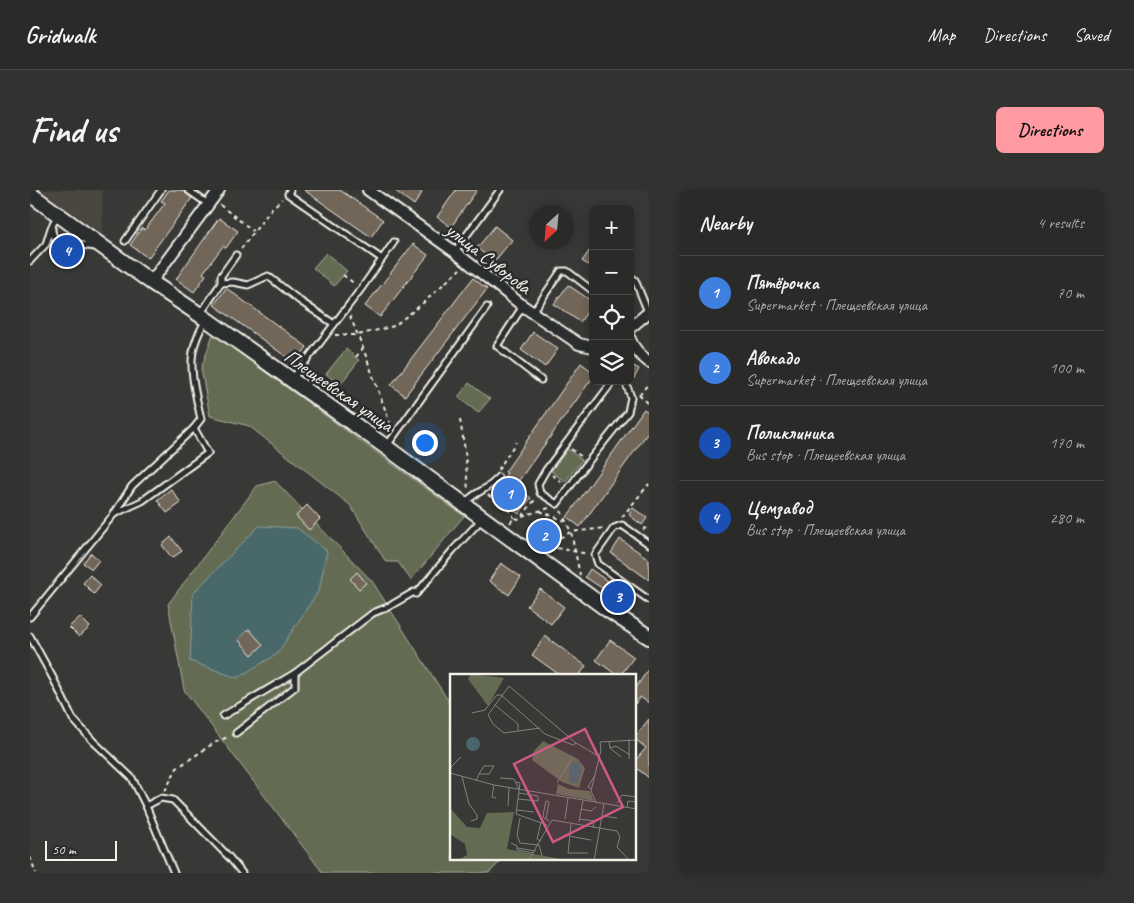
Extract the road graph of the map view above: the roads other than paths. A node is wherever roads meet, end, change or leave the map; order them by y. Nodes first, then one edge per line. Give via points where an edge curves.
1 (162, 190) edge
2 (188, 190) edge
3 (219, 190) edge
4 (368, 190) edge
5 (500, 190) edge
6 (289, 192) edge
7 (30, 194) edge
8 (210, 202) junction
9 (56, 220) junction
10 (125, 241) dead end
11 (61, 242) junction
12 (394, 242) dead end
13 (46, 244) junction
14 (106, 248) junction
15 (455, 252) junction
16 (236, 255) road end
17 (382, 259) junction
18 (30, 261) edge
19 (634, 279) edge
20 (151, 282) junction
21 (221, 284) junction
22 (589, 288) edge
23 (523, 306) junction
24 (487, 307) dead end
25 (532, 312) junction
26 (649, 312) edge
27 (203, 317) junction
28 (334, 324) junction
29 (634, 325) edge
30 (630, 340) edge
31 (589, 346) edge
32 (649, 362) edge
33 (291, 380) junction
34 (541, 380) dead end
35 (610, 385) edge
36 (626, 385) edge
37 (194, 428) junction
38 (390, 441) junction
39 (498, 477) road end
40 (467, 502) junction
41 (114, 514) junction
42 (483, 518) junction
43 (649, 544) edge
44 (649, 600) edge
45 (30, 617) edge
46 (30, 636) edge
47 (649, 637) edge
48 (294, 673) junction
49 (223, 716) dead end
50 (236, 733) road end
51 (146, 806) junction
52 (174, 873) edge
53 (242, 873) edge

1 - 10 lane
2 - 8 lane
3 - 8 street
4 - 15 street, улица Суворова
5 - 15 lane
6 - 17 lane
7 - 9 street, Плещеевская улица
8 - 20 street
9 - 11 lane via 52,234
9 - 13 lane
9 - 14 street, Плещеевская улица
11 - 13 lane
11 - 14 lane
12 - 17 lane
13 - 18 lane
14 - 20 street, Плещеевская улица
15 - 23 street, улица Суворова
16 - 21 lane via 221,276
17 - 28 lane
19 - 26 lane
20 - 27 street, Плещеевская улица
21 - 27 lane
21 - 28 lane via 248,285 268,276
22 - 25 lane via 567,271 561,271
23 - 25 street, улица Суворова
23 - 34 lane via 497,346
24 - 38 lane
25 - 31 street, улица Суворова via 579,344
26 - 29 street
27 - 33 street, Плещеевская улица
27 - 37 lane via 192,354 201,419
28 - 33 lane
30 - 32 street
33 - 38 street, Плещеевская улица
35 - 36 lane via 538,484 540,493 557,504 628,412 631,397
37 - 41 lane via 132,486
37 - 41 lane via 208,453 142,501
38 - 40 street, Плещеевская улица
39 - 40 lane
40 - 42 street, Плещеевская улица
41 - 45 lane
42 - 47 street, Плещеевская улица
42 - 48 lane via 415,593 373,613
43 - 44 lane via 622,525 614,528 596,555 598,564
46 - 51 lane via 73,719 132,778
48 - 49 lane
48 - 50 lane via 295,687
51 - 52 lane
51 - 53 lane via 161,798 173,800

